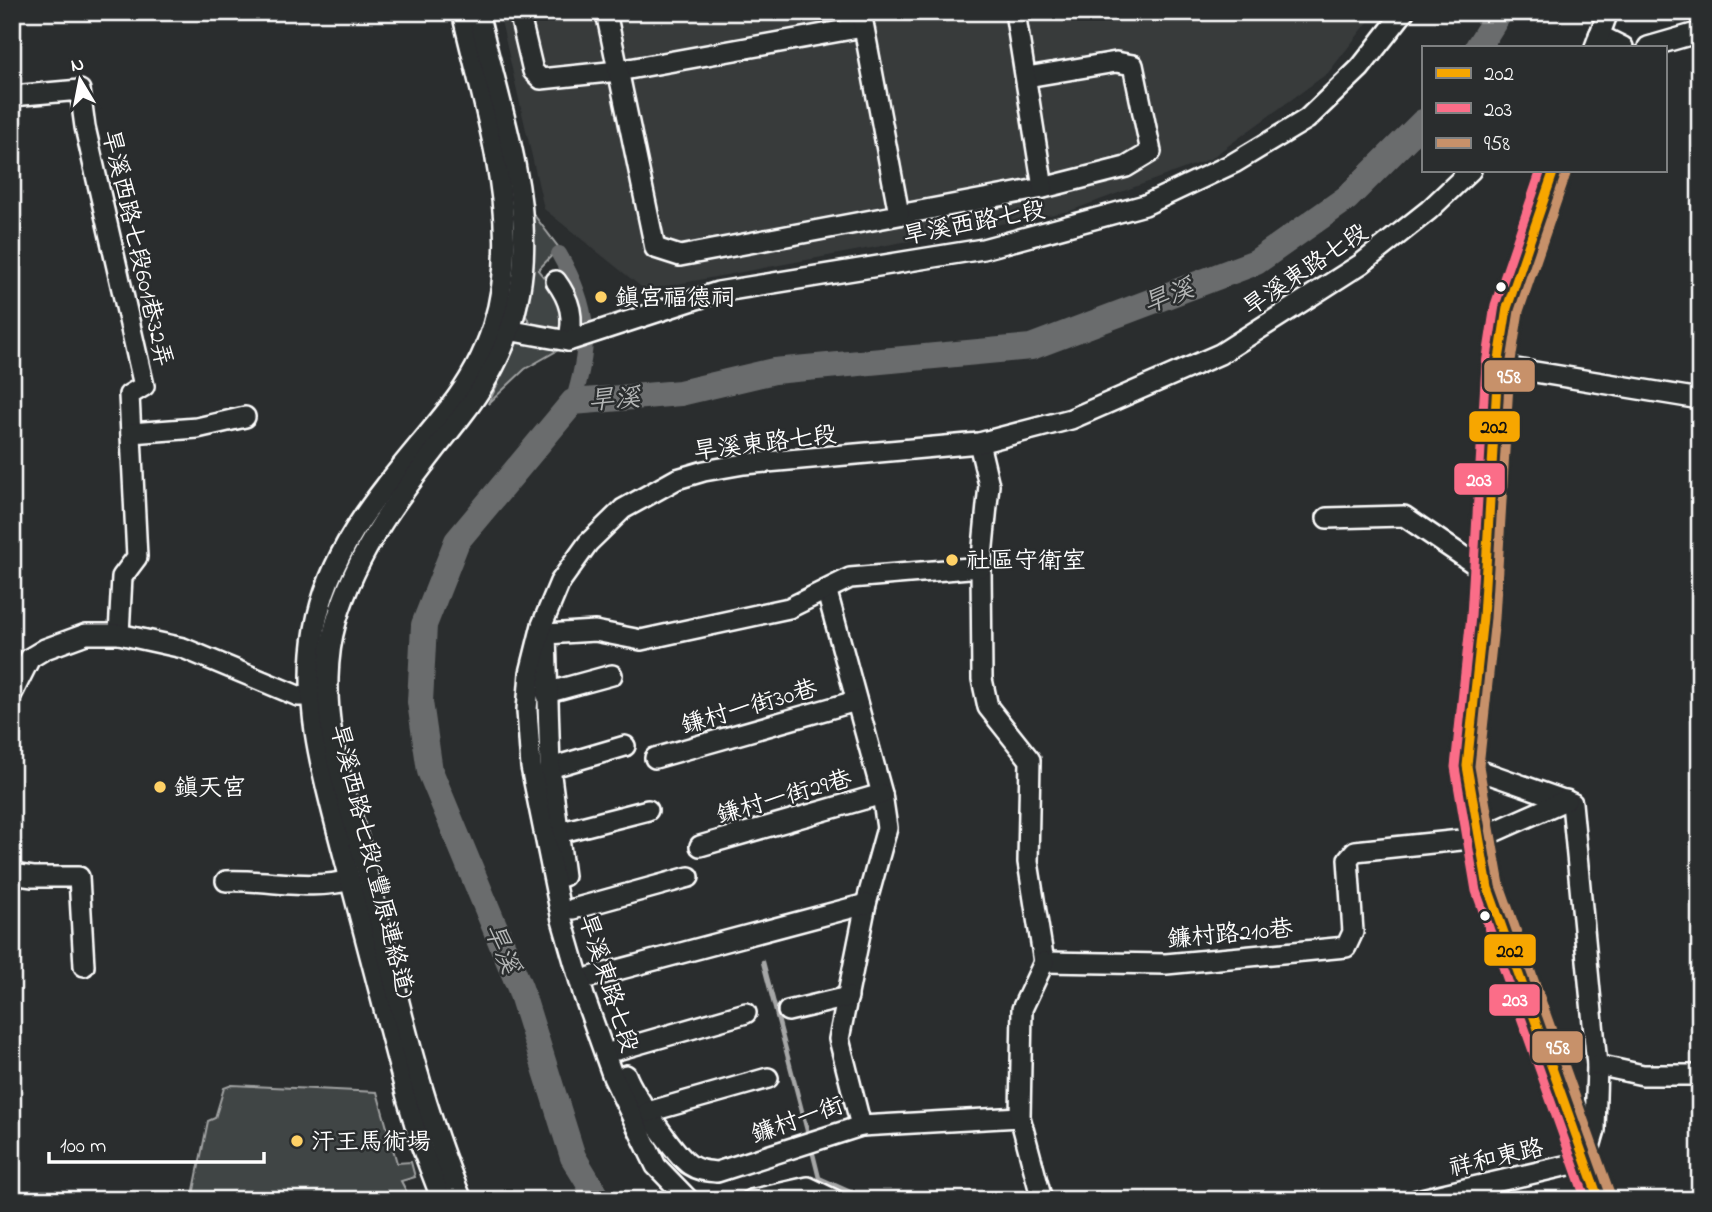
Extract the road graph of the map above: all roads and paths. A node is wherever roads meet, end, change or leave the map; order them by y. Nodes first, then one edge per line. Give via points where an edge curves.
1 (462, 12) edge
2 (478, 12) edge
3 (519, 12) edge
4 (606, 12) edge
5 (1015, 12) edge
6 (1404, 12) edge
7 (1608, 12) edge
8 (862, 20) edge
9 (1700, 32) edge
10 (1593, 43) edge
11 (1616, 46) edge
12 (1651, 46) edge
13 (618, 71) junction
14 (1027, 77) junction
15 (12, 96) edge
16 (1469, 172) edge
17 (1553, 172) edge
18 (1043, 188) junction
19 (899, 214) junction
20 (556, 281) dead end
21 (503, 329) junction
22 (579, 337) junction
23 (1498, 366) junction
24 (1700, 398) edge
25 (245, 418) dead end
26 (131, 433) junction
27 (979, 443) junction
28 (1328, 519) dead end
29 (981, 567) junction
30 (1486, 572) junction
31 (827, 592) junction
32 (119, 634) junction
33 (612, 675) dead end
34 (546, 693) junction
35 (12, 694) edge
36 (310, 696) junction
37 (856, 701) junction
38 (625, 746) dead end
39 (655, 758) dead end
40 (1467, 766) junction
41 (550, 768) junction
42 (882, 794) junction
43 (1566, 800) junction
44 (648, 810) dead end
45 (558, 833) junction
46 (1480, 838) junction
47 (700, 846) dead end
48 (12, 874) edge
49 (689, 877) dead end
50 (350, 880) junction
51 (226, 881) dead end
52 (866, 904) junction
53 (573, 909) junction
54 (1044, 962) junction
55 (84, 966) dead end
56 (591, 977) junction
57 (848, 997) junction
58 (788, 1011) dead end
59 (746, 1013) dead end
60 (617, 1050) junction
61 (1597, 1065) junction
62 (1700, 1075) edge
63 (768, 1078) dead end
64 (648, 1112) junction
65 (1020, 1117) junction
66 (861, 1126) junction
67 (1586, 1161) junction
68 (442, 1200) edge
69 (461, 1200) edge
70 (689, 1200) edge
71 (751, 1200) edge
72 (835, 1200) edge
73 (1042, 1200) edge
74 (1416, 1200) edge
75 (1599, 1200) edge

1 - 21 street via 503,205
2 - 21 street via 526,233 523,285
3 - 13 street via 533,71 541,79
4 - 13 street
5 - 14 street
6 - 22 street, 旱溪西路七段 via 1360,68 1307,119 1234,163 1145,205 983,249 718,292
7 - 10 street
8 - 13 street
8 - 19 street
9 - 12 street
10 - 11 street
13 - 19 street via 655,248 680,256
14 - 18 street
14 - 18 street via 1116,62 1133,65 1151,152 1126,167
15 - 26 street, 旱溪西路七段601巷32弄 via 80,90 144,386 129,395
16 - 27 street, 旱溪東路七段 via 1361,264 1220,354 1071,419
17 - 23 street via 1507,308
18 - 19 street
20 - 22 street via 565,293
21 - 22 street, 旱溪西路七段
21 - 36 street, 旱溪西路七段(豐原連絡道) via 448,409 347,538 319,611
21 - 69 street, 旱溪西路七段(豐原連絡道) via 484,387 383,519 356,567 333,634 328,689 341,777 432,1119
23 - 24 street
23 - 30 street
25 - 26 street via 198,428
26 - 32 street, 旱溪西路七段601巷32弄 via 137,558 122,577
27 - 29 street via 989,485
27 - 70 street, 旱溪東路七段 via 744,464 677,479 623,509 588,543 560,582 542,625 529,685 530,756 562,920 583,996 613,1077 656,1166
28 - 30 street via 1404,516
29 - 31 street via 850,578
29 - 54 street via 982,679 988,707 1030,760 1028,862
30 - 40 street
31 - 34 street, 鐮村一街 via 789,608 641,640 595,631 545,634
31 - 37 street, 鐮村一街
32 - 35 street via 86,634 45,649 30,658
32 - 36 street via 183,648 298,696
33 - 34 street
34 - 41 street, 鐮村一街
36 - 50 street, 旱溪西路七段(豐原連絡道) via 316,746
37 - 39 street, 鎌村一街30巷
37 - 42 street, 鐮村一街
38 - 41 street
40 - 43 street
40 - 46 street
41 - 45 street, 鐮村一街
42 - 47 street, 鎌村一街29巷
42 - 52 street, 鐮村一街 via 887,828
43 - 46 street, 鐮村路210巷
43 - 61 street via 1572,803
44 - 45 street
45 - 53 street, 鐮村一街
46 - 54 street, 鐮村路210巷 via 1355,851 1348,859 1353,932 1346,947 1166,964
46 - 67 street via 1488,888
48 - 55 street via 79,877
49 - 53 street
50 - 51 street via 328,884
50 - 68 street, 旱溪西路七段(豐原連絡道) via 421,1145
52 - 56 street
52 - 57 street, 鐮村一街
53 - 56 street, 鐮村一街
54 - 65 street via 1022,1009
56 - 60 street, 鐮村一街
57 - 58 street
57 - 66 street, 鐮村一街 via 839,1039
59 - 60 street
60 - 64 street, 鐮村一街 via 628,1081
61 - 62 street via 1643,1075
61 - 67 street via 1595,1130
63 - 64 street
64 - 66 street, 鐮村一街 via 687,1164 701,1171 717,1172
65 - 66 street
65 - 73 street
67 - 74 street, 祥和東路
67 - 75 street
71 - 72 street via 808,1187

